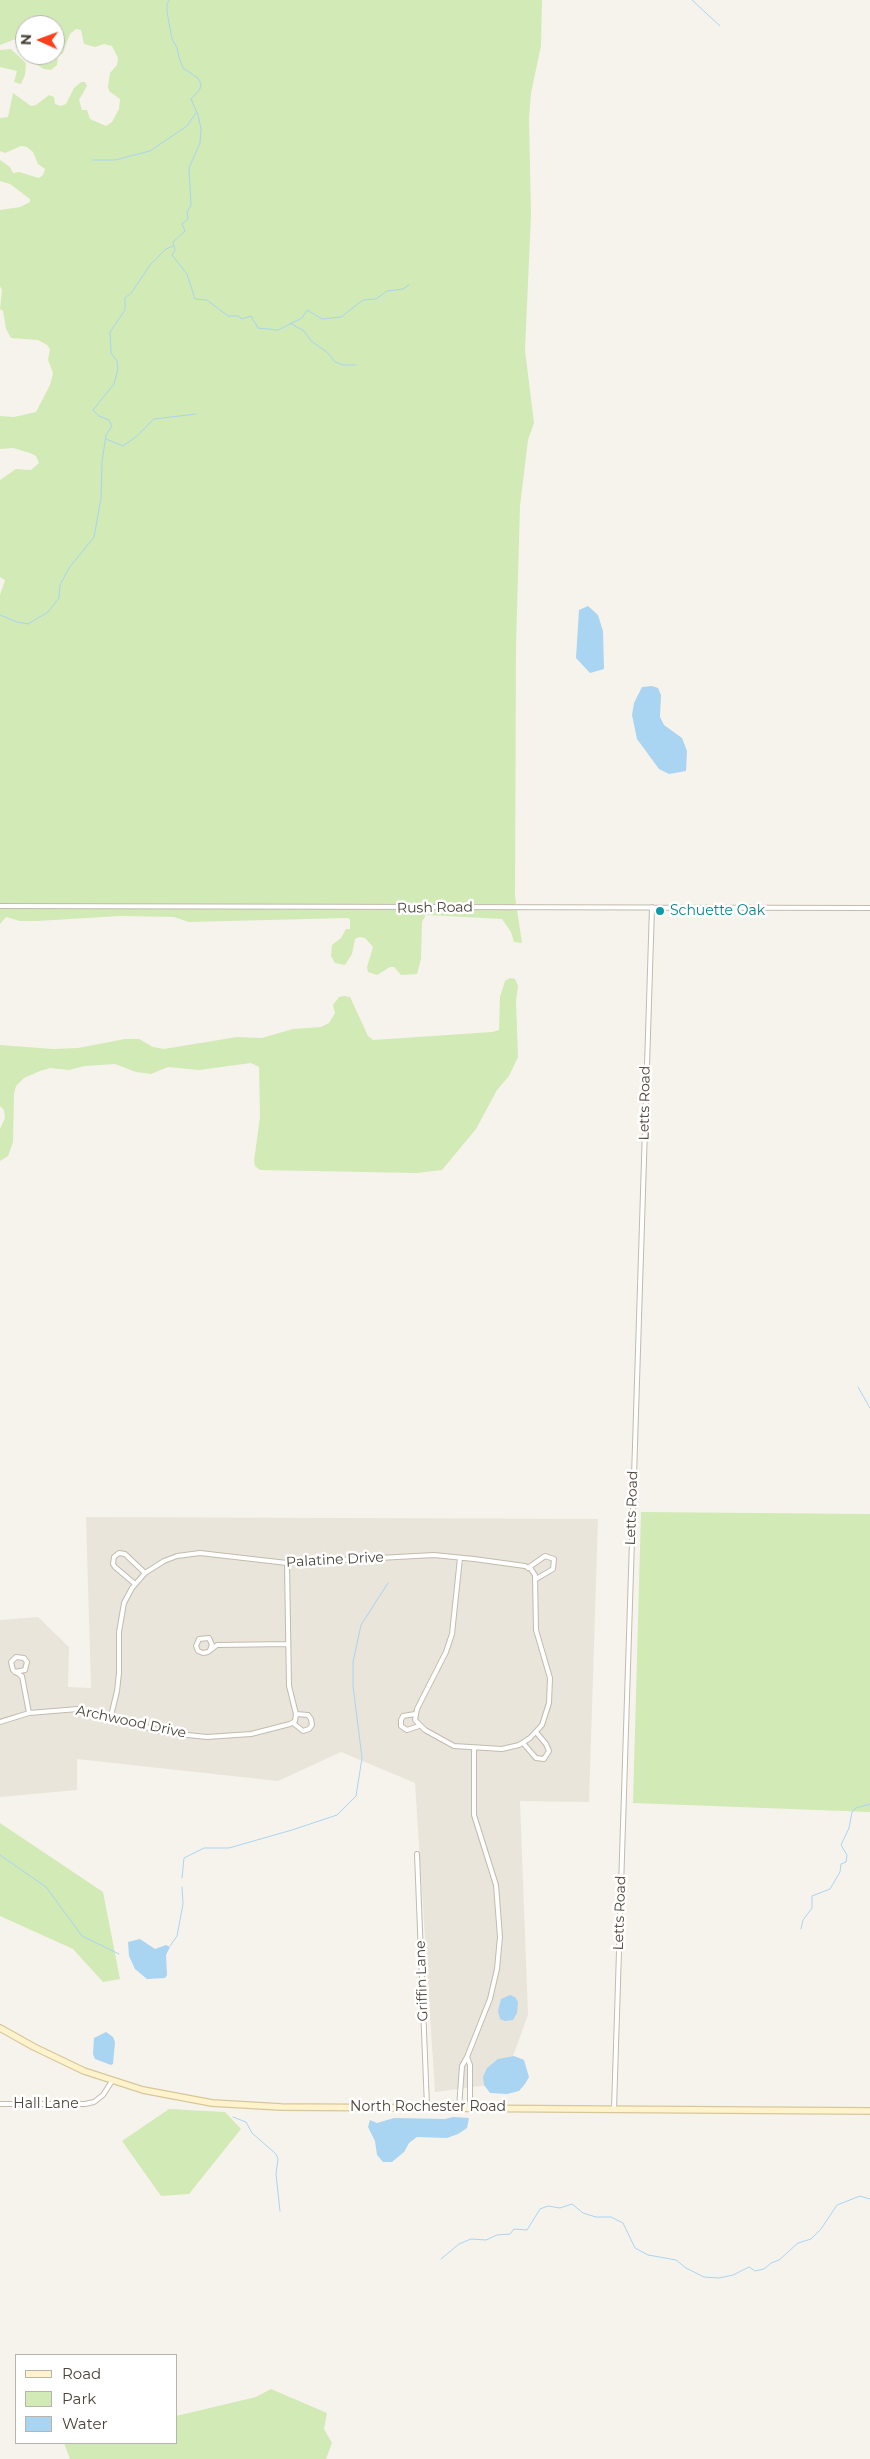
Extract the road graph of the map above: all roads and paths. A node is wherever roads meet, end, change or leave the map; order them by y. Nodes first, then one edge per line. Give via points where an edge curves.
1 (0, 906) edge
2 (652, 907) junction
3 (870, 908) edge
4 (460, 1558) junction
5 (287, 1563) junction
6 (528, 1568) junction
7 (145, 1573) junction
8 (536, 1579) junction
9 (134, 1584) junction
10 (211, 1640) junction
11 (288, 1644) junction
12 (217, 1645) junction
13 (210, 1650) junction
14 (25, 1670) junction
15 (15, 1672) junction
16 (22, 1677) junction
17 (29, 1713) junction
18 (296, 1714) junction
19 (415, 1714) junction
20 (111, 1716) junction
21 (0, 1722) edge
22 (293, 1723) junction
23 (419, 1726) junction
24 (536, 1732) junction
25 (523, 1743) junction
26 (474, 1749) junction
27 (417, 1854) dead end
28 (0, 2028) edge
29 (468, 2057) junction
30 (112, 2081) junction
31 (0, 2104) edge
32 (427, 2107) junction
33 (459, 2108) junction
34 (470, 2108) junction
35 (614, 2109) junction
36 (870, 2111) edge

1 - 2 street, Rush Road
2 - 3 street, Rush Road
2 - 35 street, Letts Road
4 - 5 street, Palatine Drive via 401,1556
4 - 6 street, Palatine Drive
4 - 19 street via 452,1634
5 - 7 street, Palatine Drive via 200,1553 164,1561
5 - 11 street
6 - 8 street
6 - 8 street via 545,1556 554,1559 553,1569
7 - 9 street, Palatine Drive
7 - 9 street via 125,1554 116,1555 113,1560 115,1567
8 - 24 street via 536,1630 548,1669 550,1690 547,1714
9 - 20 street, Palatine Drive via 124,1603 120,1621 119,1673
10 - 12 street
10 - 13 street
10 - 13 street via 204,1637 196,1643 200,1652
11 - 12 street
11 - 18 street via 289,1686
12 - 13 street
14 - 15 street
14 - 15 street via 26,1660 19,1656 11,1662
14 - 16 street
15 - 16 street
16 - 17 street
17 - 20 street, Archwood Drive via 78,1709
17 - 21 street, Archwood Drive
18 - 22 street
18 - 22 street, Archwood Drive via 308,1715 312,1725 304,1731
19 - 23 street
19 - 23 street via 404,1716 401,1726 407,1730
20 - 22 street, Archwood Drive via 168,1733 207,1737 251,1734
23 - 26 street via 447,1743
24 - 25 street
24 - 25 street via 549,1751 544,1759 536,1758
25 - 26 street via 502,1749
26 - 29 street via 474,1815 496,1885 500,1937 490,1999
27 - 32 street, Griffin Lane
28 - 30 main road, North Rochester Road via 60,2060
29 - 33 street via 460,2072
29 - 34 street
30 - 31 street, Hall Lane via 102,2095 86,2104
30 - 32 main road, North Rochester Road via 177,2097 243,2106
32 - 33 main road, North Rochester Road
33 - 34 main road, North Rochester Road
34 - 35 main road, North Rochester Road
35 - 36 main road, North Rochester Road

